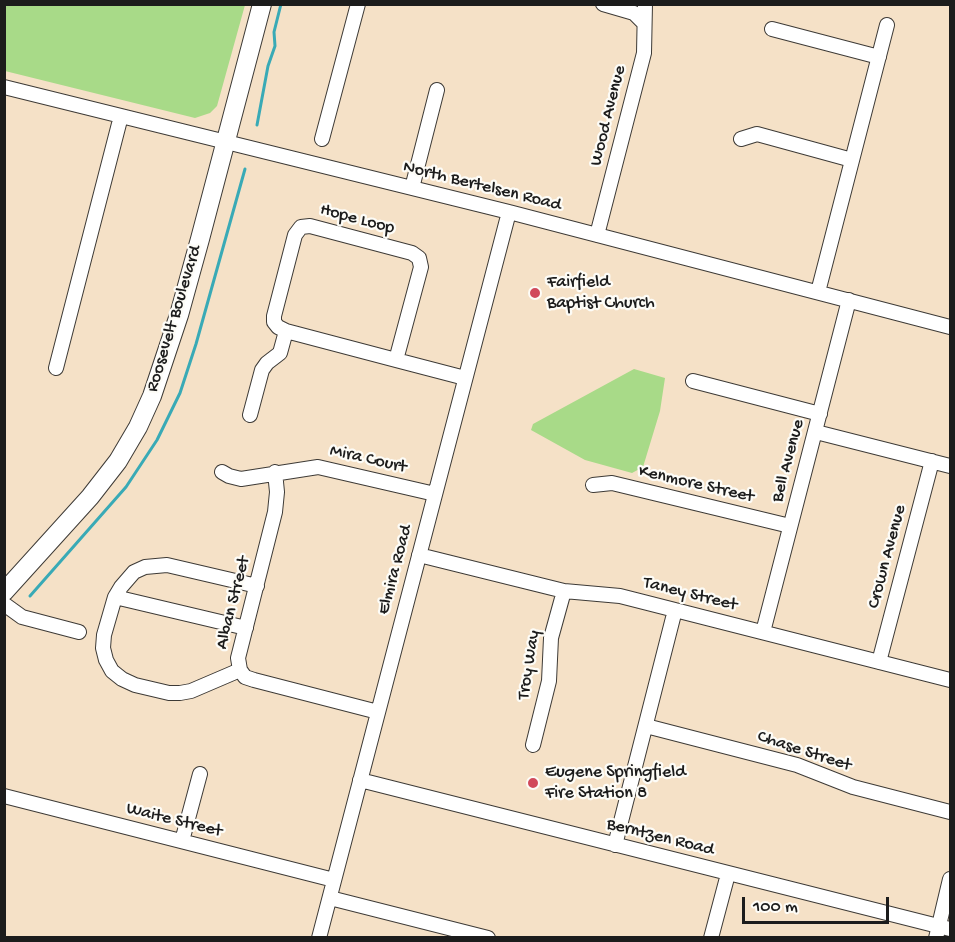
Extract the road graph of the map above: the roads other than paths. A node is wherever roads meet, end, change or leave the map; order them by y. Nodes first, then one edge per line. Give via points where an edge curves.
1 (262, 4) edge
2 (358, 4) edge
3 (603, 4) edge
4 (645, 4) edge
5 (631, 12) junction
6 (644, 23) junction
7 (887, 25) dead end
8 (772, 29) dead end
9 (879, 57) junction
10 (4, 87) edge
11 (437, 90) dead end
12 (121, 116) junction
13 (322, 139) dead end
14 (741, 139) dead end
15 (226, 142) junction
16 (852, 160) junction
17 (412, 188) junction
18 (509, 212) junction
19 (597, 235) junction
20 (818, 292) junction
21 (849, 300) junction
22 (951, 327) edge
23 (286, 331) junction
24 (396, 360) junction
25 (56, 368) dead end
26 (465, 378) junction
27 (693, 381) dead end
28 (820, 414) junction
29 (250, 415) dead end
30 (816, 432) junction
31 (932, 461) junction
32 (951, 466) edge
33 (222, 472) dead end
34 (275, 472) junction
35 (593, 485) dead end
36 (435, 494) junction
37 (790, 526) junction
38 (419, 555) junction
39 (256, 586) junction
40 (564, 591) junction
41 (4, 592) edge
42 (115, 597) junction
43 (4, 604) edge
44 (675, 610) junction
45 (246, 628) junction
46 (79, 632) dead end
47 (763, 632) junction
48 (879, 662) junction
49 (240, 669) junction
50 (951, 680) edge
51 (378, 712) junction
52 (646, 726) junction
53 (533, 745) dead end
54 (200, 774) dead end
55 (360, 780) junction
56 (4, 796) edge
57 (951, 812) edge
58 (182, 841) junction
59 (615, 845) junction
60 (728, 874) junction
61 (951, 879) edge
62 (334, 880) junction
63 (330, 898) junction
64 (942, 931) edge
65 (319, 938) edge
66 (488, 938) edge
67 (711, 938) edge

1 - 15 main road, Roosevelt Boulevard
2 - 13 street
3 - 5 street
4 - 5 street via 639,11
4 - 6 street, Wood Avenue
5 - 6 street
6 - 19 street, Wood Avenue via 643,58
7 - 9 street
8 - 9 street
9 - 16 street
10 - 12 street, North Bertelsen Road
11 - 17 street
12 - 15 street, North Bertelsen Road
12 - 25 street
14 - 16 street via 757,134
15 - 17 street, North Bertelsen Road
15 - 41 main road, Roosevelt Boulevard via 179,315 138,427 90,497
16 - 20 street
17 - 18 street, North Bertelsen Road
18 - 19 street, North Bertelsen Road
18 - 26 street, Elmira Road
19 - 20 street, North Bertelsen Road
20 - 21 street, North Bertelsen Road
21 - 22 street, North Bertelsen Road
21 - 28 street, Bell Avenue
23 - 24 street
23 - 24 street, Hope Loop via 276,326 274,316 295,235 301,227 412,253 419,258 421,267
23 - 29 street via 280,353 262,370
24 - 26 street
26 - 36 street, Elmira Road
27 - 28 street
28 - 30 street, Bell Avenue
30 - 31 street
30 - 37 street, Bell Avenue
31 - 32 street
31 - 48 street, Crown Avenue
33 - 34 street, Mira Court via 241,479
34 - 36 street, Mira Court via 323,468
34 - 39 street, Alban Street via 275,512
35 - 37 street, Kenmore Street via 612,483
36 - 38 street, Elmira Road
37 - 47 street, Bell Avenue
38 - 40 street, Taney Street
38 - 51 street, Elmira Road
39 - 42 street via 156,564 134,572
39 - 45 street, Alban Street
40 - 44 street, Taney Street via 612,594
40 - 53 street, Troy Way via 550,644 549,681
42 - 45 street
42 - 49 street via 103,648 112,671 122,679 180,693
43 - 46 street via 22,617
44 - 47 street, Taney Street
44 - 52 street
45 - 49 street, Alban Street via 238,658
47 - 48 street, Taney Street
48 - 50 street, Taney Street
49 - 51 street, Alban Street via 245,677 254,680
51 - 55 street, Elmira Road
52 - 57 street, Chase Street via 797,765 853,787
52 - 59 street
54 - 58 street
55 - 59 street, Berntzen Road
55 - 62 street, Elmira Road
56 - 58 street, Waite Street
58 - 62 street, Waite Street
59 - 60 street, Berntzen Road
60 - 64 street, Berntzen Road
60 - 67 street
61 - 64 street
62 - 63 street, Elmira Road
63 - 65 street, Elmira Road
63 - 66 street

